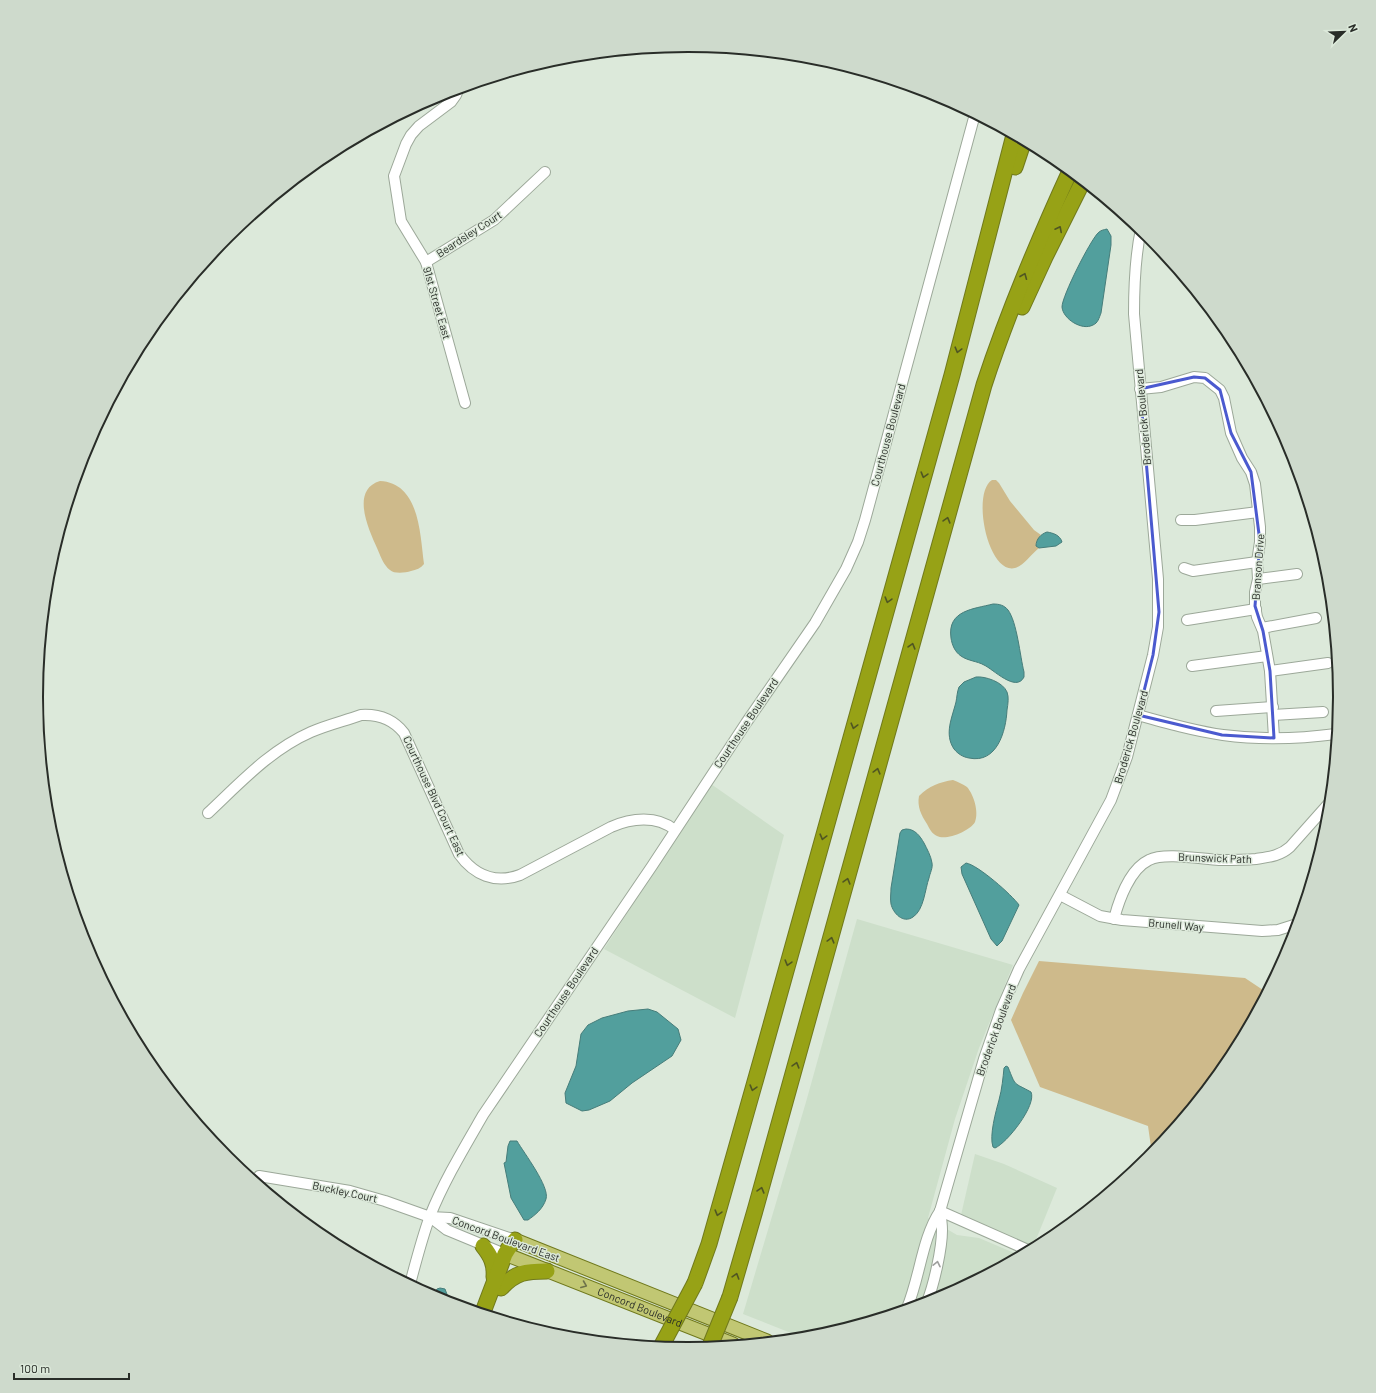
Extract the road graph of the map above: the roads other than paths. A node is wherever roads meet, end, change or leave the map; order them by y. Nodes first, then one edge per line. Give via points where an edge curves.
1 (456, 96) edge
2 (974, 118) edge
3 (1013, 140) edge
4 (1022, 145) edge
5 (545, 172) dead end
6 (1068, 176) edge
7 (1081, 185) edge
8 (1140, 236) edge
9 (426, 262) junction
10 (968, 312) junction
11 (1140, 389) junction
12 (465, 403) dead end
13 (968, 446) junction
14 (1258, 512) junction
15 (1181, 520) dead end
16 (1258, 562) junction
17 (1184, 568) dead end
18 (1297, 574) dead end
19 (1258, 579) junction
20 (1256, 609) junction
21 (1316, 618) dead end
22 (1187, 620) dead end
23 (1262, 628) junction
24 (1267, 656) junction
25 (1328, 663) dead end
26 (1192, 666) dead end
27 (1270, 671) junction
28 (1216, 711) dead end
29 (1273, 711) junction
30 (1322, 712) dead end
31 (1138, 715) junction
32 (1332, 734) edge
33 (1274, 738) junction
34 (1323, 810) edge
35 (208, 813) dead end
36 (675, 830) junction
37 (1060, 894) junction
38 (1114, 919) junction
39 (1291, 926) edge
40 (259, 1176) dead end
41 (940, 1211) junction
42 (430, 1217) junction
43 (515, 1240) junction
44 (483, 1246) junction
45 (1022, 1247) edge
46 (509, 1256) junction
47 (547, 1271) junction
48 (412, 1279) edge
49 (497, 1285) junction
50 (930, 1294) edge
51 (657, 1297) joint
52 (730, 1297) junction
53 (909, 1302) edge
54 (485, 1308) edge
55 (493, 1311) edge
56 (758, 1337) edge
57 (724, 1340) edge
58 (667, 1341) edge
59 (712, 1341) edge
60 (718, 1341) edge

1 - 9 street, 91st Street East via 412,135 394,176 401,221
2 - 36 street, Courthouse Boulevard via 858,542 846,569 815,623
3 - 10 highway
4 - 10 highway
5 - 9 street, Beardsley Court via 494,220
13 -> 6 highway via 995,351 1023,277
13 -> 7 highway via 1022,306
8 - 11 street, Broderick Boulevard via 1134,294
9 - 12 street, 91st Street East
10 -> 58 highway, bridge via 711,1237 695,1283
11 - 14 street, Branson Drive via 1194,377 1205,378 1220,390 1231,433 1255,484
11 - 31 street, Broderick Boulevard via 1159,612 1156,641
52 -> 13 highway
14 - 15 street
14 - 16 street, Branson Drive
16 - 17 street via 1193,571
16 - 19 street, Branson Drive
18 - 19 street
19 - 20 street, Branson Drive via 1255,592
20 - 22 street
20 - 23 street, Branson Drive
21 - 23 street
23 - 24 street, Branson Drive
24 - 26 street
24 - 27 street, Branson Drive
25 - 27 street
27 - 29 street, Branson Drive
28 - 29 street
29 - 30 street
29 - 33 street, Branson Drive
31 - 33 street via 1215,734
31 - 37 street, Broderick Boulevard via 1123,771 1111,800
32 - 33 street
34 - 38 street, Brunswick Path via 1290,847 1274,856 1221,860 1165,856 1150,859 1134,874 1118,905
35 - 36 street, Courthouse Blvd Court East via 259,765 286,745 317,730 361,716 376,715 390,720 404,733 459,854 469,866 482,875 504,879 520,875 627,821 653,820
36 - 42 street, Courthouse Boulevard via 483,1115
37 - 38 street, Brunell Way via 1100,916
37 - 41 street, Broderick Boulevard via 1019,969 1001,1010 984,1059
38 - 39 street, Brunell Way via 1250,931 1274,930
40 - 42 street, Buckley Court via 350,1191
41 - 45 street
50 -> 41 street, Broderick Boulevard via 942,1242
41 - 53 street, Broderick Boulevard via 928,1234
42 - 43 street, Concord Boulevard East via 450,1218
42 - 44 street, Concord Boulevard East via 447,1230
42 - 48 street, Courthouse Boulevard
43 - 46 highway
43 - 51 main road, Concord Boulevard East
44 - 46 street, Concord Boulevard East
44 - 49 highway via 494,1263
46 - 47 main road, Concord Boulevard East
46 - 49 highway
47 - 49 highway via 517,1274
47 -> 57 main road, Concord Boulevard
49 - 54 highway
49 - 55 highway
51 - 56 main road, Concord Boulevard
52 - 59 highway, bridge
52 - 60 highway, bridge

